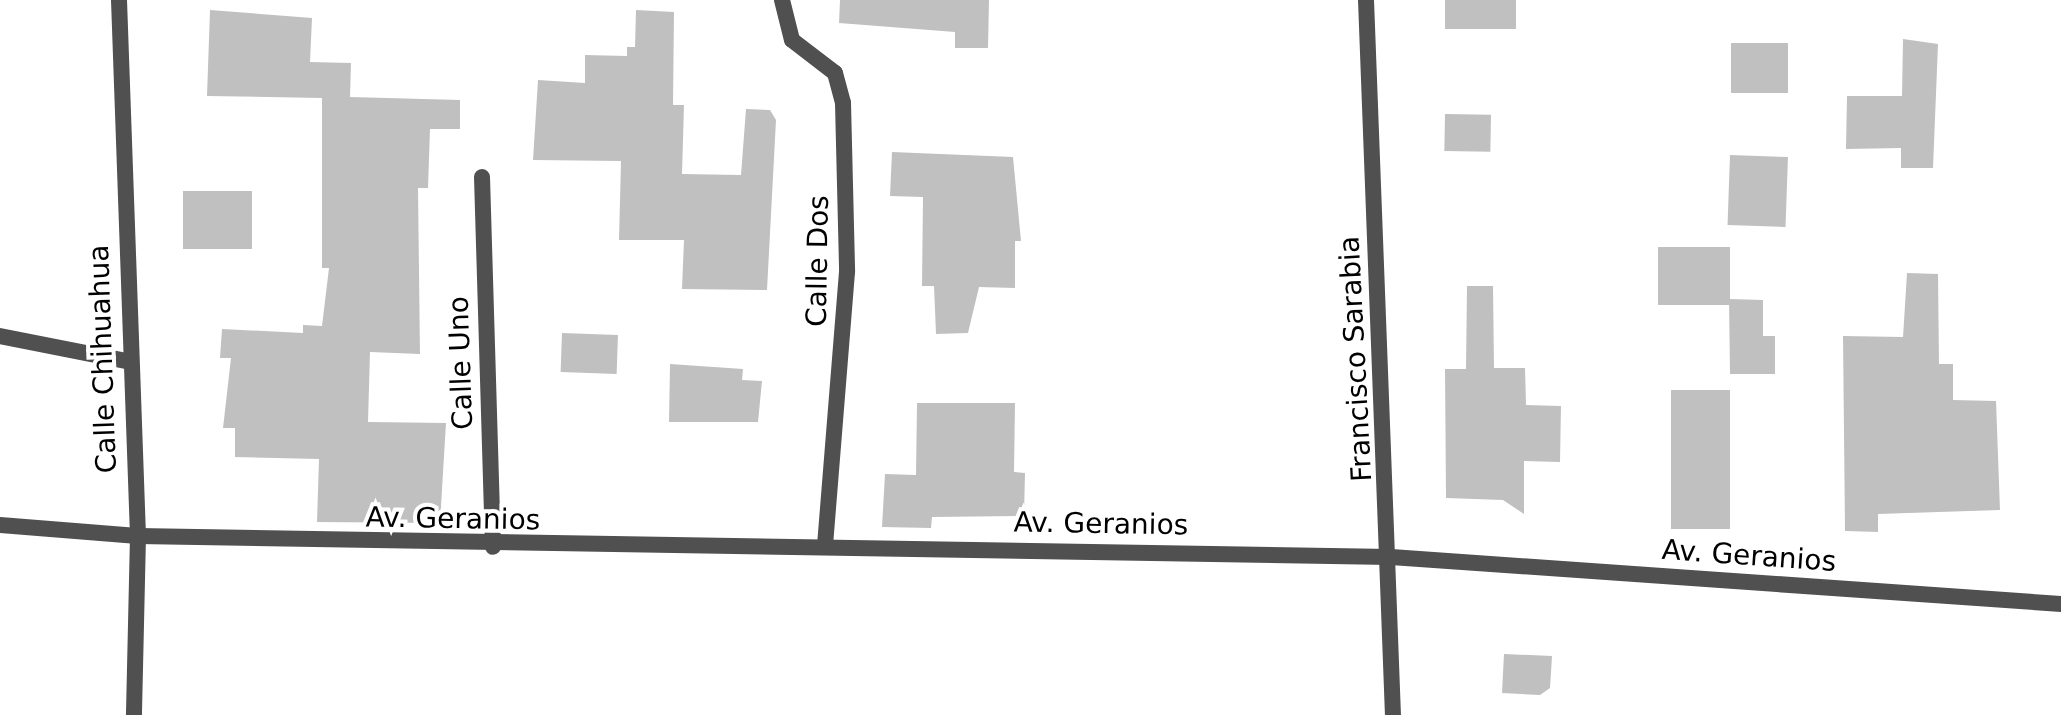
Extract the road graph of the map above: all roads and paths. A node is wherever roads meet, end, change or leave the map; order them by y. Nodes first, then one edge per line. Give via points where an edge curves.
1 (119, 0) edge
2 (782, 0) edge
3 (1366, 0) edge
4 (482, 177) dead end
5 (0, 336) edge
6 (126, 361) junction
7 (0, 525) edge
8 (138, 536) junction
9 (493, 547) junction
10 (825, 547) junction
11 (1391, 557) junction
12 (2061, 604) edge
13 (134, 715) edge
14 (1393, 715) edge

1 - 6 street, Calle Chihuahua
2 - 10 street, Calle Dos via 792,40 835,73 843,103 847,272
3 - 11 street, Francisco Sarabia
4 - 9 street, Calle Uno
5 - 6 street
6 - 8 street, Calle Chihuahua
7 - 8 street, Av. Geranios
8 - 9 street, Av. Geranios
8 - 13 street, Calle Chihuahua
9 - 10 street, Av. Geranios
10 - 11 street, Av. Geranios
11 - 12 street, Av. Geranios
11 - 14 street, Francisco Sarabia

